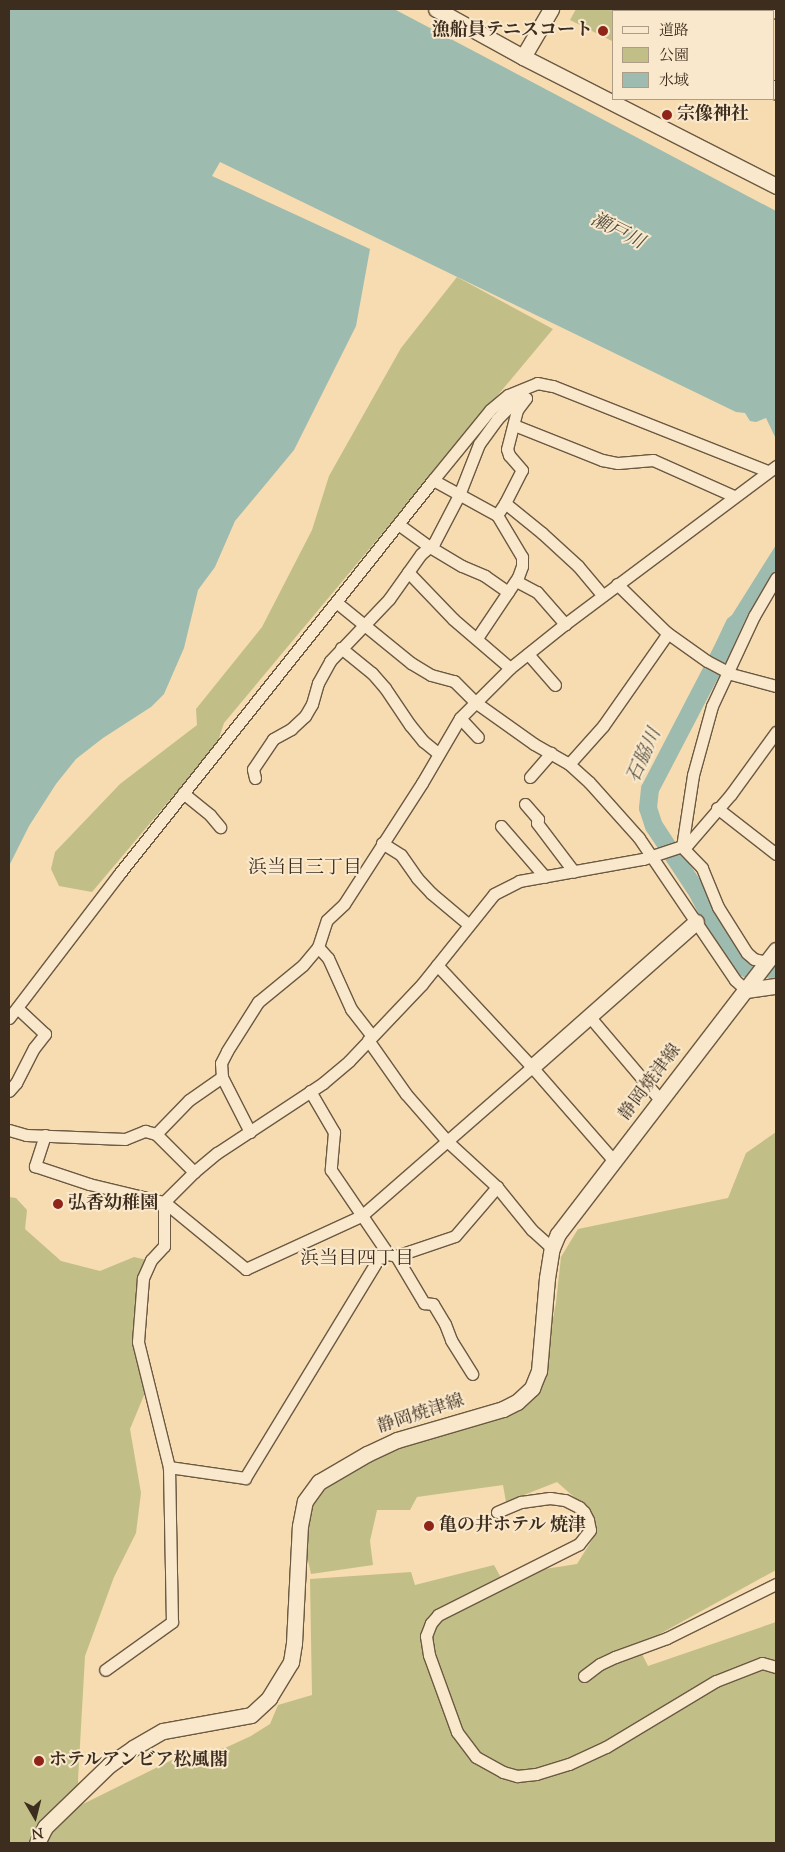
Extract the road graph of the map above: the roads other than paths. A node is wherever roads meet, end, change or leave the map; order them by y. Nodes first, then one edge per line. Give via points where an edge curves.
1 (436, 9) edge
2 (551, 9) edge
3 (523, 57) junction
4 (612, 98) edge
5 (623, 103) edge
6 (776, 186) edge
7 (537, 383) junction
8 (526, 398) junction
9 (514, 425) junction
10 (772, 468) edge
11 (433, 480) junction
12 (460, 492) junction
13 (734, 496) junction
14 (505, 503) junction
15 (497, 515) junction
16 (398, 524) junction
17 (430, 547) junction
18 (408, 572) junction
19 (776, 578) edge
20 (516, 581) junction
21 (617, 584) junction
22 (508, 592) junction
23 (602, 595) junction
24 (336, 602) junction
25 (565, 624) junction
26 (364, 625) junction
27 (668, 633) junction
28 (477, 638) junction
29 (340, 648) junction
30 (528, 654) junction
31 (510, 668) junction
32 (726, 672) junction
33 (555, 685) dead end
34 (776, 686) edge
35 (475, 702) junction
36 (460, 718) junction
37 (776, 732) edge
38 (478, 737) dead end
39 (438, 753) junction
40 (551, 753) junction
41 (569, 764) junction
42 (530, 777) dead end
43 (255, 778) dead end
44 (184, 794) junction
45 (526, 804) dead end
46 (717, 808) junction
47 (501, 826) dead end
48 (220, 827) dead end
49 (382, 843) junction
50 (682, 847) junction
51 (776, 854) edge
52 (650, 857) junction
53 (574, 872) junction
54 (545, 877) junction
55 (696, 922) junction
56 (468, 924) junction
57 (318, 947) junction
58 (770, 959) edge
59 (437, 965) junction
60 (749, 985) junction
61 (776, 986) edge
62 (17, 1008) junction
63 (589, 1016) junction
64 (9, 1018) edge
65 (370, 1038) junction
66 (532, 1067) junction
67 (222, 1077) junction
68 (9, 1091) edge
69 (310, 1091) junction
70 (661, 1101) junction
71 (9, 1130) edge
72 (250, 1132) junction
73 (156, 1134) junction
74 (45, 1135) junction
75 (447, 1141) junction
76 (615, 1162) junction
77 (194, 1172) junction
78 (497, 1187) junction
79 (164, 1202) junction
80 (361, 1216) junction
81 (552, 1248) junction
82 (384, 1249) junction
83 (396, 1256) junction
84 (472, 1374) dead end
85 (169, 1467) junction
86 (497, 1512) dead end
87 (776, 1584) edge
88 (776, 1667) edge
89 (105, 1670) dead end
90 (584, 1676) dead end
91 (37, 1843) edge

1 - 3 main road
2 - 3 main road
3 - 4 main road
5 - 6 main road
7 - 8 street
7 - 10 street via 576,393
7 - 11 street via 508,395 490,410
8 - 9 street via 517,410
8 - 12 street via 512,404 479,444
9 - 13 street via 602,460 618,463 653,460
9 - 14 street via 507,449 522,470
10 - 13 street
11 - 12 street
11 - 16 street
12 - 15 street
12 - 17 street
13 - 21 street
14 - 15 street
14 - 23 street via 578,566
15 - 20 street via 522,558
16 - 17 street
16 - 24 street
17 - 18 street
17 - 22 street
18 - 26 street via 389,599
18 - 28 street via 442,608
19 - 32 street
20 - 22 street
20 - 25 street via 537,592
21 - 23 street
21 - 27 street
22 - 28 street
23 - 25 street
24 - 26 street
24 - 44 street
25 - 30 street
26 - 29 street
26 - 35 street via 411,663 431,675 454,681
27 - 32 street
27 - 41 street via 603,726
28 - 31 street
29 - 39 street via 372,673 419,736
29 - 43 street via 318,683 305,716 273,739 253,769
30 - 31 street
30 - 33 street
31 - 35 street
32 - 34 street
32 - 50 street via 703,735
35 - 36 street
35 - 40 street
36 - 38 street
36 - 39 street
37 - 46 street
39 - 49 street
40 - 41 street
40 - 42 street
41 - 52 street via 624,819
44 - 48 street
44 - 62 street
45 - 53 street
46 - 50 street
46 - 51 street
47 - 54 street
49 - 56 street via 401,856 431,893
49 - 57 street via 344,904 327,920
50 - 52 street
50 - 58 street via 702,868 718,907 746,953 754,959
52 - 53 street
52 - 55 street
53 - 54 street
54 - 56 street via 508,885 485,902
55 - 60 street via 735,980
55 - 63 main road
56 - 59 street
57 - 65 street via 328,958 351,1009
57 - 67 street via 303,965 258,1002 227,1050 222,1063
58 - 60 main road, 静岡焼津線
59 - 65 street
59 - 66 street
60 - 61 main road
60 - 70 main road, 静岡焼津線
62 - 64 street
62 - 68 street via 44,1034
63 - 66 main road
63 - 70 street
65 - 69 street via 349,1061
65 - 75 street via 406,1094
66 - 75 street
66 - 76 street
67 - 72 street
67 - 73 street via 189,1100
69 - 72 street
69 - 80 street via 334,1132 331,1170
70 - 76 main road, 静岡焼津線
71 - 74 street via 26,1135
72 - 77 street
73 - 74 street via 145,1131 125,1139
73 - 77 street
74 - 79 street via 35,1166 89,1184
75 - 78 street
75 - 80 street
76 - 81 main road, 静岡焼津線 via 558,1234
77 - 79 street
78 - 81 street via 532,1230
78 - 83 street via 455,1236
79 - 80 street via 246,1269
79 - 85 street via 164,1246 151,1260 143,1278 138,1342
80 - 82 street
81 - 91 main road, 静岡焼津線 via 539,1371 532,1388 503,1410 397,1440 367,1454 319,1482 305,1502 300,1526 294,1643 290,1662 269,1698 251,1715 163,1731 133,1748 109,1765 45,1827
82 - 83 street
82 - 85 street via 245,1478
83 - 84 street via 424,1303 433,1304 450,1340
85 - 89 street via 172,1622
86 - 88 street via 521,1502 550,1498 565,1500 584,1512 590,1530 579,1544 438,1616 426,1636 457,1732 476,1757 503,1772 517,1776 536,1774 568,1764 606,1747 716,1681 762,1663
87 - 90 street via 667,1638 615,1656

